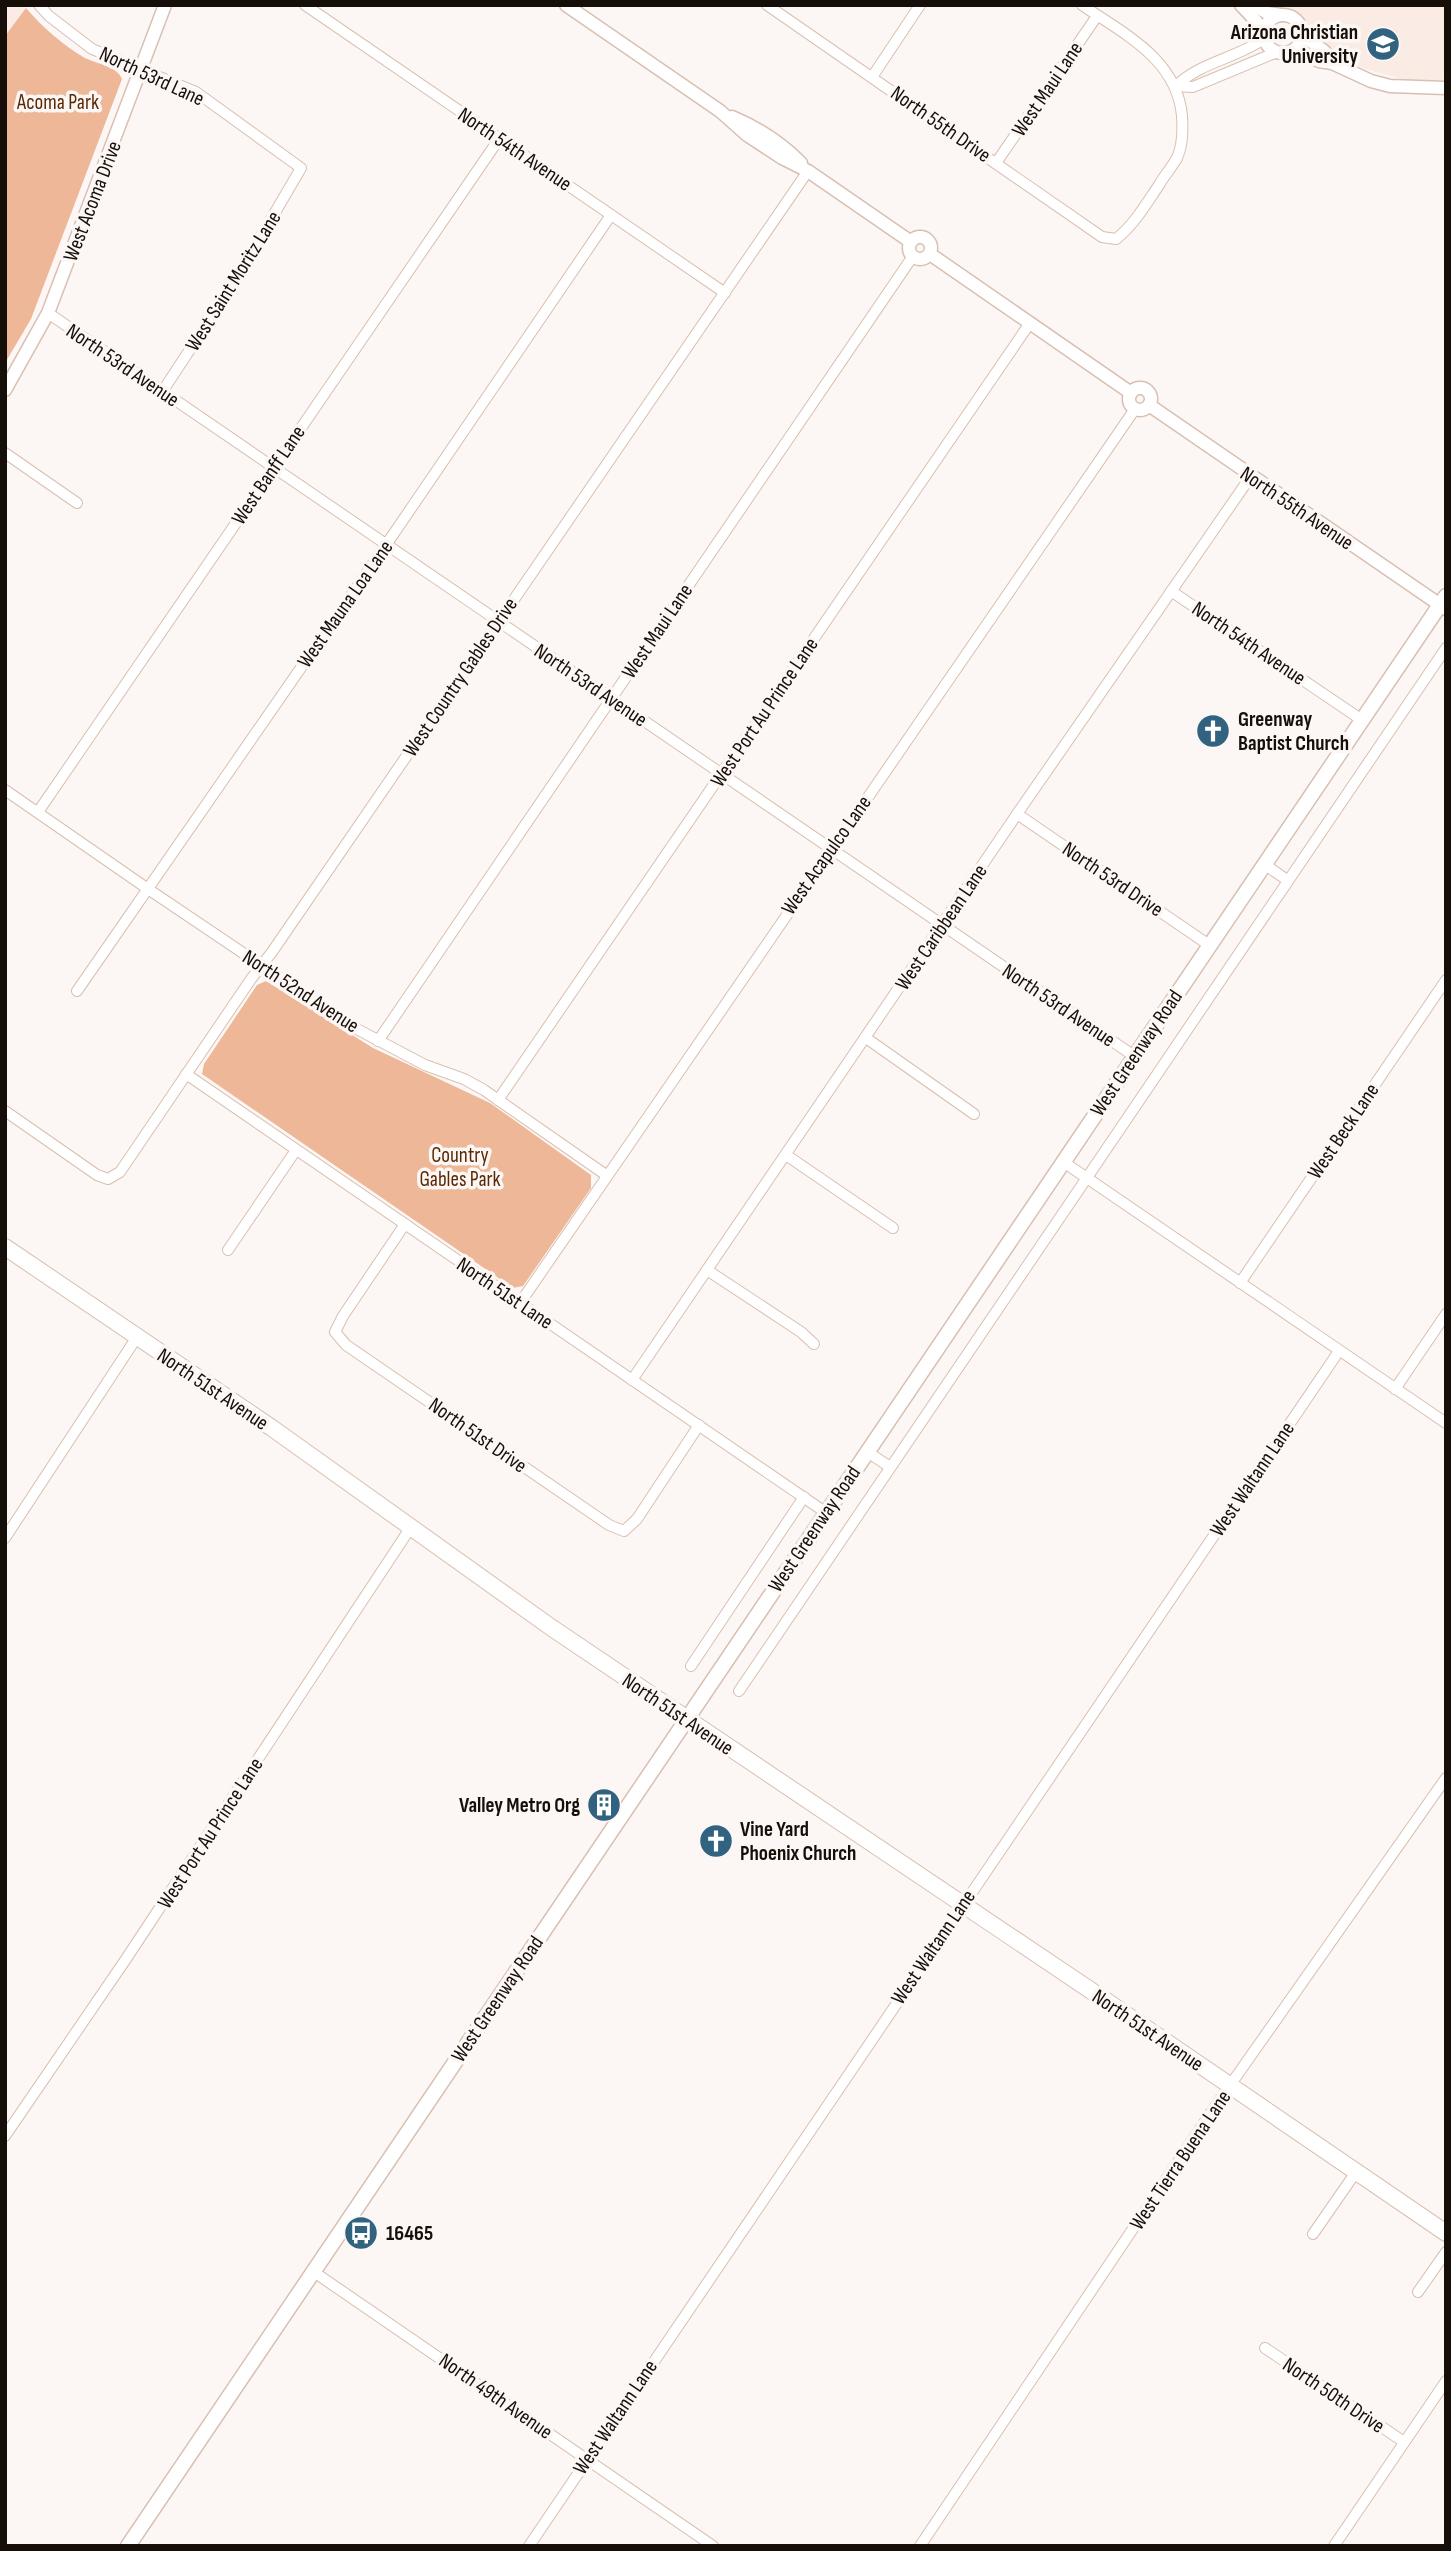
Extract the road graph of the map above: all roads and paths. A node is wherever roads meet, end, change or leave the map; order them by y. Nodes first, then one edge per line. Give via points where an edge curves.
1 (39, 5) edge
2 (165, 5) edge
3 (305, 5) edge
4 (566, 5) edge
5 (766, 5) edge
6 (920, 5) edge
7 (1082, 5) edge
8 (1241, 5) edge
9 (1254, 5) edge
10 (1281, 15) junction
11 (1097, 16) junction
12 (1303, 35) junction
13 (1264, 36) junction
14 (1294, 50) junction
15 (1277, 52) junction
16 (1219, 61) junction
17 (1332, 63) junction
18 (141, 69) junction
19 (1224, 74) junction
20 (872, 77) junction
21 (1176, 86) junction
22 (1446, 88) edge
23 (499, 139) junction
24 (996, 163) junction
25 (301, 168) joint
26 (808, 171) junction
27 (611, 215) junction
28 (911, 242) junction
29 (930, 254) junction
30 (913, 256) junction
31 (725, 293) junction
32 (48, 313) junction
33 (1030, 323) junction
34 (5, 390) edge
35 (162, 392) junction
36 (1131, 393) junction
37 (1149, 405) junction
38 (1135, 409) junction
39 (5, 453) edge
40 (273, 468) junction
41 (1251, 476) junction
42 (77, 503) dead end
43 (386, 545) junction
44 (1171, 591) junction
45 (1444, 603) edge
46 (498, 621) junction
47 (1446, 648) edge
48 (610, 698) junction
49 (1362, 720) junction
50 (722, 774) junction
51 (5, 790) edge
52 (38, 812) junction
53 (1017, 814) junction
54 (831, 849) junction
55 (1264, 864) junction
56 (1287, 880) junction
57 (148, 889) junction
58 (943, 925) junction
59 (1209, 945) junction
60 (261, 965) junction
61 (1446, 980) edge
62 (77, 991) dead end
63 (866, 1038) junction
64 (378, 1041) junction
65 (1134, 1056) junction
66 (186, 1074) junction
67 (498, 1100) junction
68 (5, 1111) edge
69 (974, 1114) dead end
70 (296, 1150) junction
71 (786, 1155) junction
72 (1062, 1161) junction
73 (606, 1175) junction
74 (1085, 1177) junction
75 (405, 1224) junction
76 (893, 1228) dead end
77 (5, 1247) edge
78 (228, 1250) dead end
79 (707, 1270) junction
80 (1240, 1283) junction
81 (520, 1303) junction
82 (1446, 1314) edge
83 (137, 1337) junction
84 (814, 1344) dead end
85 (1339, 1351) junction
86 (632, 1380) junction
87 (1395, 1389) junction
88 (1446, 1423) edge
89 (699, 1425) junction
90 (866, 1451) junction
91 (890, 1467) junction
92 (804, 1497) junction
93 (825, 1512) junction
94 (411, 1527) junction
95 (5, 1538) edge
96 (691, 1666) dead end
97 (739, 1691) dead end
98 (685, 1719) junction
99 (1446, 1778) edge
100 (962, 1904) junction
101 (1231, 2086) junction
102 (5, 2136) edge
103 (1356, 2172) junction
104 (1446, 2233) edge
105 (1313, 2234) dead end
106 (1446, 2252) edge
107 (314, 2272) junction
108 (1418, 2292) dead end
109 (1265, 2348) dead end
110 (1446, 2381) edge
111 (1404, 2442) junction
112 (587, 2459) junction
113 (128, 2546) edge
114 (529, 2546) edge
115 (713, 2546) edge
116 (919, 2546) edge
117 (1334, 2546) edge

1 - 18 street, North 53rd Lane via 92,49
2 - 18 street, West Acoma Drive
3 - 23 street, North 54th Avenue
4 - 26 street, North 55th Avenue via 720,111 787,149
5 - 20 street, North 55th Drive
6 - 20 street
7 - 11 street
8 - 13 street
9 - 10 street
10 - 12 street via 1297,20
10 - 13 street via 1268,22
11 - 21 street via 1162,63
11 - 24 street, West Maui Lane
12 - 14 street
12 - 17 street
13 - 15 street
13 - 16 street via 1255,46
14 - 15 street
14 - 17 street
15 - 19 street
16 - 19 street
16 - 21 street via 1187,75
17 - 22 street via 1390,86
18 - 25 street, North 53rd Lane via 196,92
18 - 32 street, West Acoma Drive
19 - 21 street via 1193,88
20 - 24 street, North 55th Drive
21 - 24 street, North 55th Drive via 1183,133 1177,157 1128,230 1116,239 1102,237
23 - 27 street, North 54th Avenue
23 - 40 street, West Banff Lane
25 - 35 street, West Saint Moritz Lane via 235,281
26 - 28 street, North 55th Avenue
26 - 31 street, West Country Gables Drive
27 - 31 street, North 54th Avenue
27 - 43 street, West Mauna Loa Lane
28 - 29 street, North 55th Avenue via 925,238 931,245
28 - 30 street
29 - 30 street via 922,259
29 - 33 street, North 55th Avenue
30 - 48 street, West Maui Lane
31 - 46 street, West Country Gables Drive
32 - 34 street, West Acoma Drive
32 - 35 street, North 53rd Avenue
33 - 36 street, North 55th Avenue
33 - 50 street, West Port Au Prince Lane
35 - 40 street, North 53rd Avenue
36 - 37 street, North 55th Avenue via 1145,389 1151,396
36 - 38 street via 1129,401
37 - 38 street
37 - 41 street, North 55th Avenue
38 - 54 street, West Acapulco Lane
39 - 42 street
40 - 43 street, North 53rd Avenue
40 - 52 street, West Banff Lane
41 - 44 street, West Caribbean Lane
41 - 45 street, North 55th Avenue
43 - 46 street, North 53rd Avenue
43 - 57 street, West Mauna Loa Lane
44 - 49 street, North 54th Avenue
44 - 53 street, West Caribbean Lane
45 - 49 main road, West Greenway Road
46 - 48 street, North 53rd Avenue
46 - 60 street, West Country Gables Drive
47 - 56 street, West Greenway Road
48 - 50 street, North 53rd Avenue
48 - 64 street, West Maui Lane
49 - 55 main road, West Greenway Road
50 - 54 street, North 53rd Avenue
50 - 67 street, West Port Au Prince Lane
51 - 52 street, North 52nd Avenue
52 - 57 street, North 52nd Avenue
53 - 58 street, West Caribbean Lane
53 - 59 street, North 53rd Drive
54 - 58 street, North 53rd Avenue
54 - 73 street, West Acapulco Lane
55 - 56 street
55 - 59 main road, West Greenway Road
56 - 74 street, West Greenway Road
57 - 60 street, North 52nd Avenue
57 - 62 street, West Mauna Loa Lane
58 - 63 street, West Caribbean Lane
58 - 65 street, North 53rd Avenue
59 - 65 main road, West Greenway Road
60 - 64 street, North 52nd Avenue
60 - 66 street, West Country Gables Drive
61 - 80 street, West Beck Lane
63 - 69 street
63 - 71 street, West Caribbean Lane
64 - 67 street, North 52nd Avenue via 464,1079
65 - 72 main road, West Greenway Road
66 - 68 street, West Country Gables Drive via 120,1172 108,1179
66 - 70 street, North 51st Lane
67 - 73 street, North 52nd Avenue
70 - 75 street, North 51st Lane
70 - 78 street
71 - 76 street
71 - 79 street, West Caribbean Lane
72 - 74 street
72 - 90 main road, West Greenway Road
73 - 81 street, West Acapulco Lane
74 - 80 street
74 - 91 street, West Greenway Road
75 - 81 street, North 51st Lane
75 - 89 street, North 51st Drive via 335,1332 346,1345 563,1494 624,1531 638,1519
77 - 83 main road, North 51st Avenue
79 - 84 street
79 - 86 street, West Caribbean Lane
80 - 85 street
81 - 86 street, North 51st Lane
82 - 87 street
83 - 94 main road, North 51st Avenue
83 - 95 street
85 - 87 street
85 - 100 street, West Waltann Lane
86 - 89 street, North 51st Lane
87 - 88 street
89 - 92 street, North 51st Lane
90 - 91 street, West Greenway Road
90 - 93 main road, West Greenway Road
91 - 97 street, West Greenway Road
92 - 93 street, North 51st Lane
92 - 96 street, West Greenway Road
93 - 98 main road, West Greenway Road
94 - 98 main road, North 51st Avenue
94 - 102 street, West Port Au Prince Lane
98 - 100 main road, North 51st Avenue
98 - 107 main road, West Greenway Road
99 - 101 street, West Tierra Buena Lane
100 - 101 main road, North 51st Avenue
100 - 112 street, West Waltann Lane
101 - 103 main road, North 51st Avenue
101 - 116 street, West Tierra Buena Lane
103 - 104 main road, North 51st Avenue
103 - 105 street
106 - 108 street
107 - 112 street, North 49th Avenue
107 - 113 main road, West Greenway Road
109 - 111 street, North 50th Drive
110 - 111 street
111 - 117 street
112 - 114 street, West Waltann Lane
112 - 115 street, North 49th Avenue

